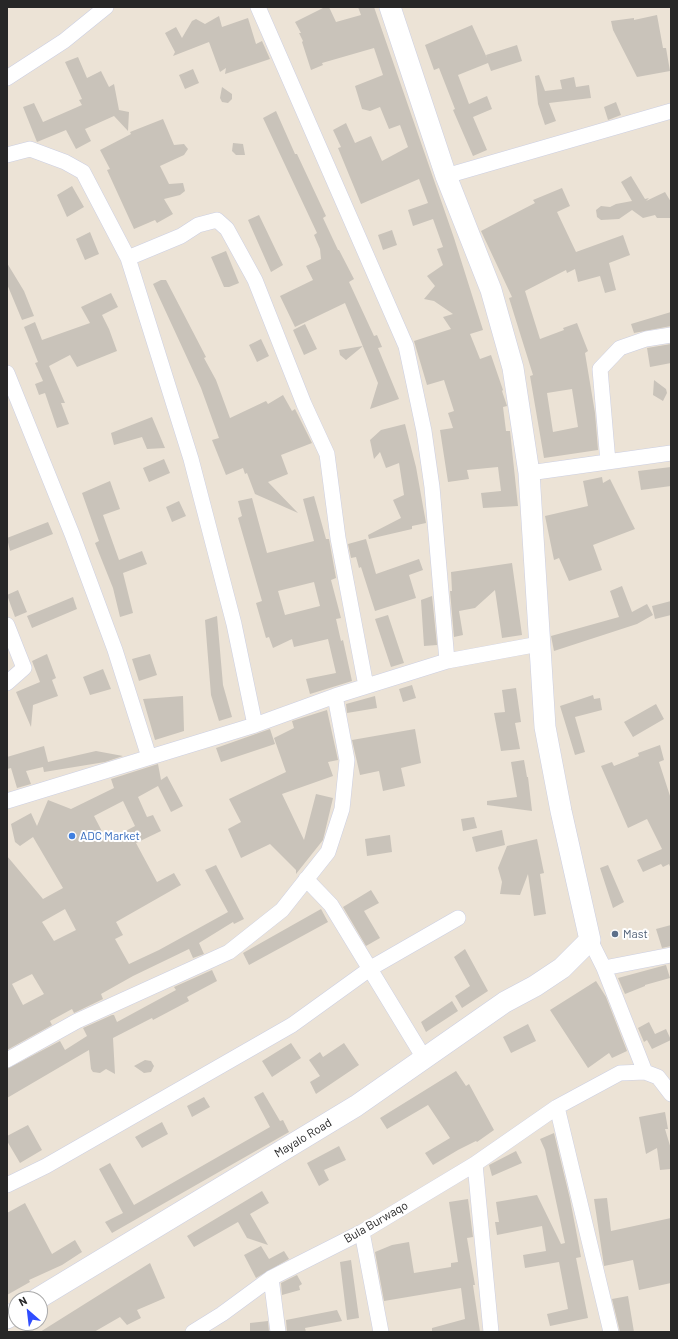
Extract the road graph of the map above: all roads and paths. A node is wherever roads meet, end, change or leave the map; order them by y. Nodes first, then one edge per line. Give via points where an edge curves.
1 (106, 7) edge
2 (258, 7) edge
3 (390, 7) edge
4 (7, 78) edge
5 (671, 111) edge
6 (7, 155) edge
7 (446, 176) junction
8 (128, 258) junction
9 (671, 335) edge
10 (7, 373) edge
11 (671, 453) edge
12 (608, 462) junction
13 (530, 473) junction
14 (7, 625) edge
15 (538, 644) junction
16 (447, 661) junction
17 (7, 683) edge
18 (366, 686) junction
19 (336, 696) junction
20 (255, 725) junction
21 (148, 757) junction
22 (7, 800) edge
23 (306, 880) junction
24 (458, 918) dead end
25 (590, 940) junction
26 (671, 955) edge
27 (371, 968) junction
28 (604, 968) junction
29 (424, 1058) junction
30 (7, 1060) edge
31 (645, 1072) junction
32 (671, 1094) edge
33 (557, 1107) junction
34 (475, 1164) junction
35 (7, 1185) edge
36 (362, 1232) junction
37 (271, 1278) junction
38 (48, 1292) edge
39 (193, 1332) edge
40 (278, 1332) edge
41 (381, 1332) edge
42 (491, 1332) edge
43 (611, 1332) edge

1 - 4 street via 64,41
2 - 16 street via 406,346 424,431 432,487
3 - 7 street
5 - 7 street
6 - 8 street via 30,149 65,162 83,172
7 - 13 street via 492,290 513,368
8 - 18 street via 181,236 198,225 217,220 227,229 255,280 326,454 338,538
8 - 20 street via 192,459 234,624
9 - 12 street via 646,339 620,348 600,369
10 - 21 street via 110,636
11 - 12 street
12 - 13 street
13 - 15 street
14 - 17 street via 24,668
15 - 16 street
15 - 25 street via 544,727
16 - 18 street
18 - 19 street
19 - 20 street
19 - 23 street via 347,760 342,808 328,852
20 - 21 street
21 - 22 street
23 - 27 street via 331,905
23 - 30 street via 282,910 229,952 77,1021
24 - 27 street
25 - 28 street
25 - 29 street, Mayalo Road via 562,968 505,1002
26 - 28 street
27 - 29 street
27 - 35 street via 292,1025 46,1166
28 - 31 street
29 - 38 street, Mayalo Road via 356,1106
31 - 32 street via 658,1077
31 - 33 street, Bula Burwaqo via 620,1073
33 - 34 street, Bula Burwaqo
33 - 43 street
34 - 36 street, Bula Burwaqo
34 - 42 street
36 - 37 street, Bula Burwaqo
36 - 41 street
37 - 39 street, Bula Burwaqo
37 - 40 street

